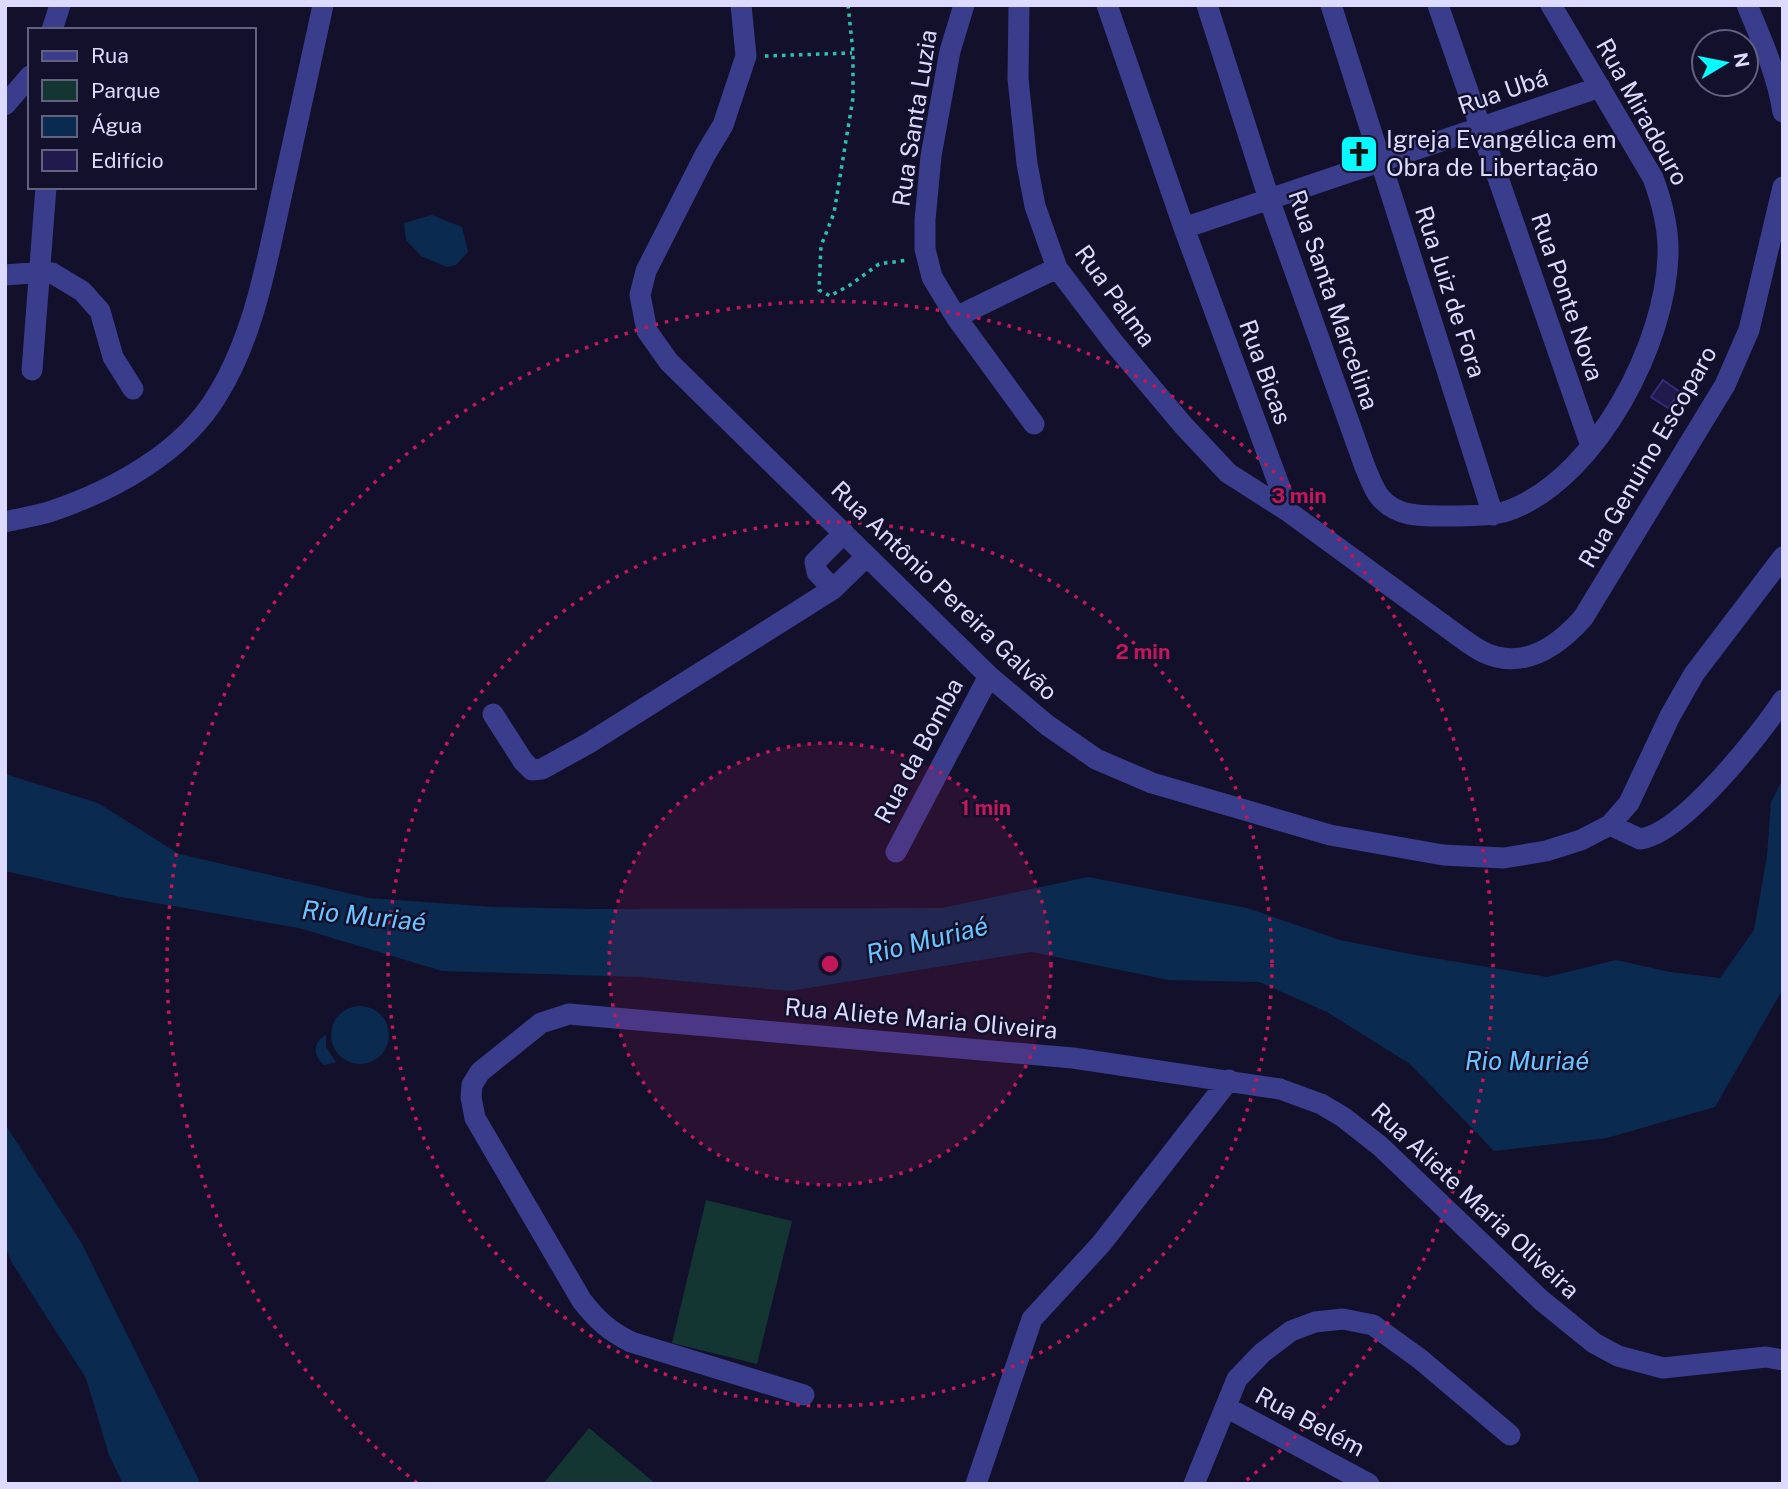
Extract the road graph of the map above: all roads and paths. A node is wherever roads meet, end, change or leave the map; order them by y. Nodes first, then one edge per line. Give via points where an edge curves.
1 (60, 5) edge
2 (323, 5) edge
3 (741, 5) edge
4 (848, 5) edge
5 (964, 5) edge
6 (1019, 5) edge
7 (1107, 5) edge
8 (1207, 5) edge
9 (1331, 5) edge
10 (1438, 5) edge
11 (1551, 5) edge
12 (1747, 5) edge
13 (53, 28) edge
14 (853, 52) junction
15 (746, 57) junction
16 (28, 78) edge
17 (1600, 87) junction
18 (5, 105) edge
19 (1783, 112) edge
20 (1481, 128) junction
21 (1381, 161) junction
22 (1783, 187) edge
23 (46, 189) edge
24 (1269, 199) junction
25 (1184, 228) junction
26 (927, 257) junction
27 (1057, 268) junction
28 (41, 272) junction
29 (5, 275) edge
30 (956, 317) junction
31 (32, 370) dead end
32 (132, 389) dead end
33 (1034, 424) dead end
34 (1591, 446) junction
35 (1289, 512) junction
36 (1493, 515) junction
37 (5, 522) edge
38 (844, 533) junction
39 (867, 556) junction
40 (1783, 557) edge
41 (833, 589) junction
42 (989, 676) junction
43 (1783, 700) edge
44 (493, 714) dead end
45 (1610, 825) junction
46 (896, 852) dead end
47 (1228, 1080) junction
48 (1783, 1360) edge
49 (804, 1395) dead end
50 (1226, 1407) junction
51 (1510, 1435) dead end
52 (1336, 1475) edge
53 (976, 1484) edge
54 (1194, 1484) edge
55 (1369, 1484) edge

1 - 13 street
2 - 37 street via 265,271 240,348 218,395 156,460 51,511
3 - 15 street, Rua Antônio Pereira Galvão
4 - 14 path
5 - 26 street, Rua Santa Luzia via 950,51 931,156
6 - 27 street, Rua Palma via 1018,79 1027,164 1035,206
7 - 25 street, Rua Bicas
8 - 24 street, Rua Santa Marcelina
9 - 21 street, Rua Juiz de Fora
10 - 20 street, Rua Ponte Nova
11 - 17 street, Rua Miradouro
12 - 19 street via 1771,61
14 - 15 path
14 - 26 path via 853,98 834,213 821,246 819,290 830,296 878,264
15 - 38 street, Rua Antônio Pereira Galvão via 723,125 646,271 640,295 643,314 647,331 669,362
16 - 18 street
17 - 20 street, Rua Ubá
17 - 34 street, Rua Miradouro via 1653,178 1663,205 1668,255 1648,347 1623,401
20 - 21 street, Rua Ubá
20 - 34 street, Rua Ponte Nova
21 - 24 street, Rua Ubá
21 - 36 street, Rua Juiz de Fora
22 - 35 street, Rua Genuino Escoparo via 1749,330 1725,385 1583,618 1546,651 1503,658 1483,652
23 - 28 street
24 - 25 street, Rua Ubá
24 - 36 street, Rua Santa Marcelina via 1365,467 1380,496 1416,517
25 - 35 street, Rua Bicas
26 - 30 street, Rua Santa Luzia via 932,277
27 - 30 street
27 - 35 street, Rua Palma via 1114,343 1228,473
28 - 29 street
28 - 31 street
28 - 32 street via 67,281 94,302 106,325 113,357
30 - 33 street, Rua Santa Luzia
34 - 36 street, Rua Miradouro via 1560,481 1515,509
38 - 39 street, Rua Antônio Pereira Galvão
38 - 41 street via 815,565
39 - 41 street
39 - 42 street, Rua Antônio Pereira Galvão
40 - 45 street, Rua Antônio Pereira Galvão via 1694,674 1629,803
41 - 44 street via 542,769 532,770 523,761
42 - 45 street, Rua Antônio Pereira Galvão via 1096,759 1152,783 1330,835 1443,855 1504,858 1546,851
42 - 46 street, Rua da Bomba
43 - 45 street via 1736,760 1683,817 1661,833 1640,839
47 - 48 street, Rua Aliete Maria Oliveira via 1280,1089 1343,1116 1541,1300 1594,1343 1618,1356 1663,1368 1766,1357
47 - 49 street, Rua Aliete Maria Oliveira via 1073,1058 569,1014 541,1023 480,1072 472,1085 475,1118 597,1320 631,1342
47 - 53 street via 1101,1244 1032,1319
50 - 51 street via 1237,1379 1271,1346 1291,1331 1343,1319 1373,1325
50 - 52 street, Rua Belém
50 - 54 street
52 - 55 street, Rua Belém

